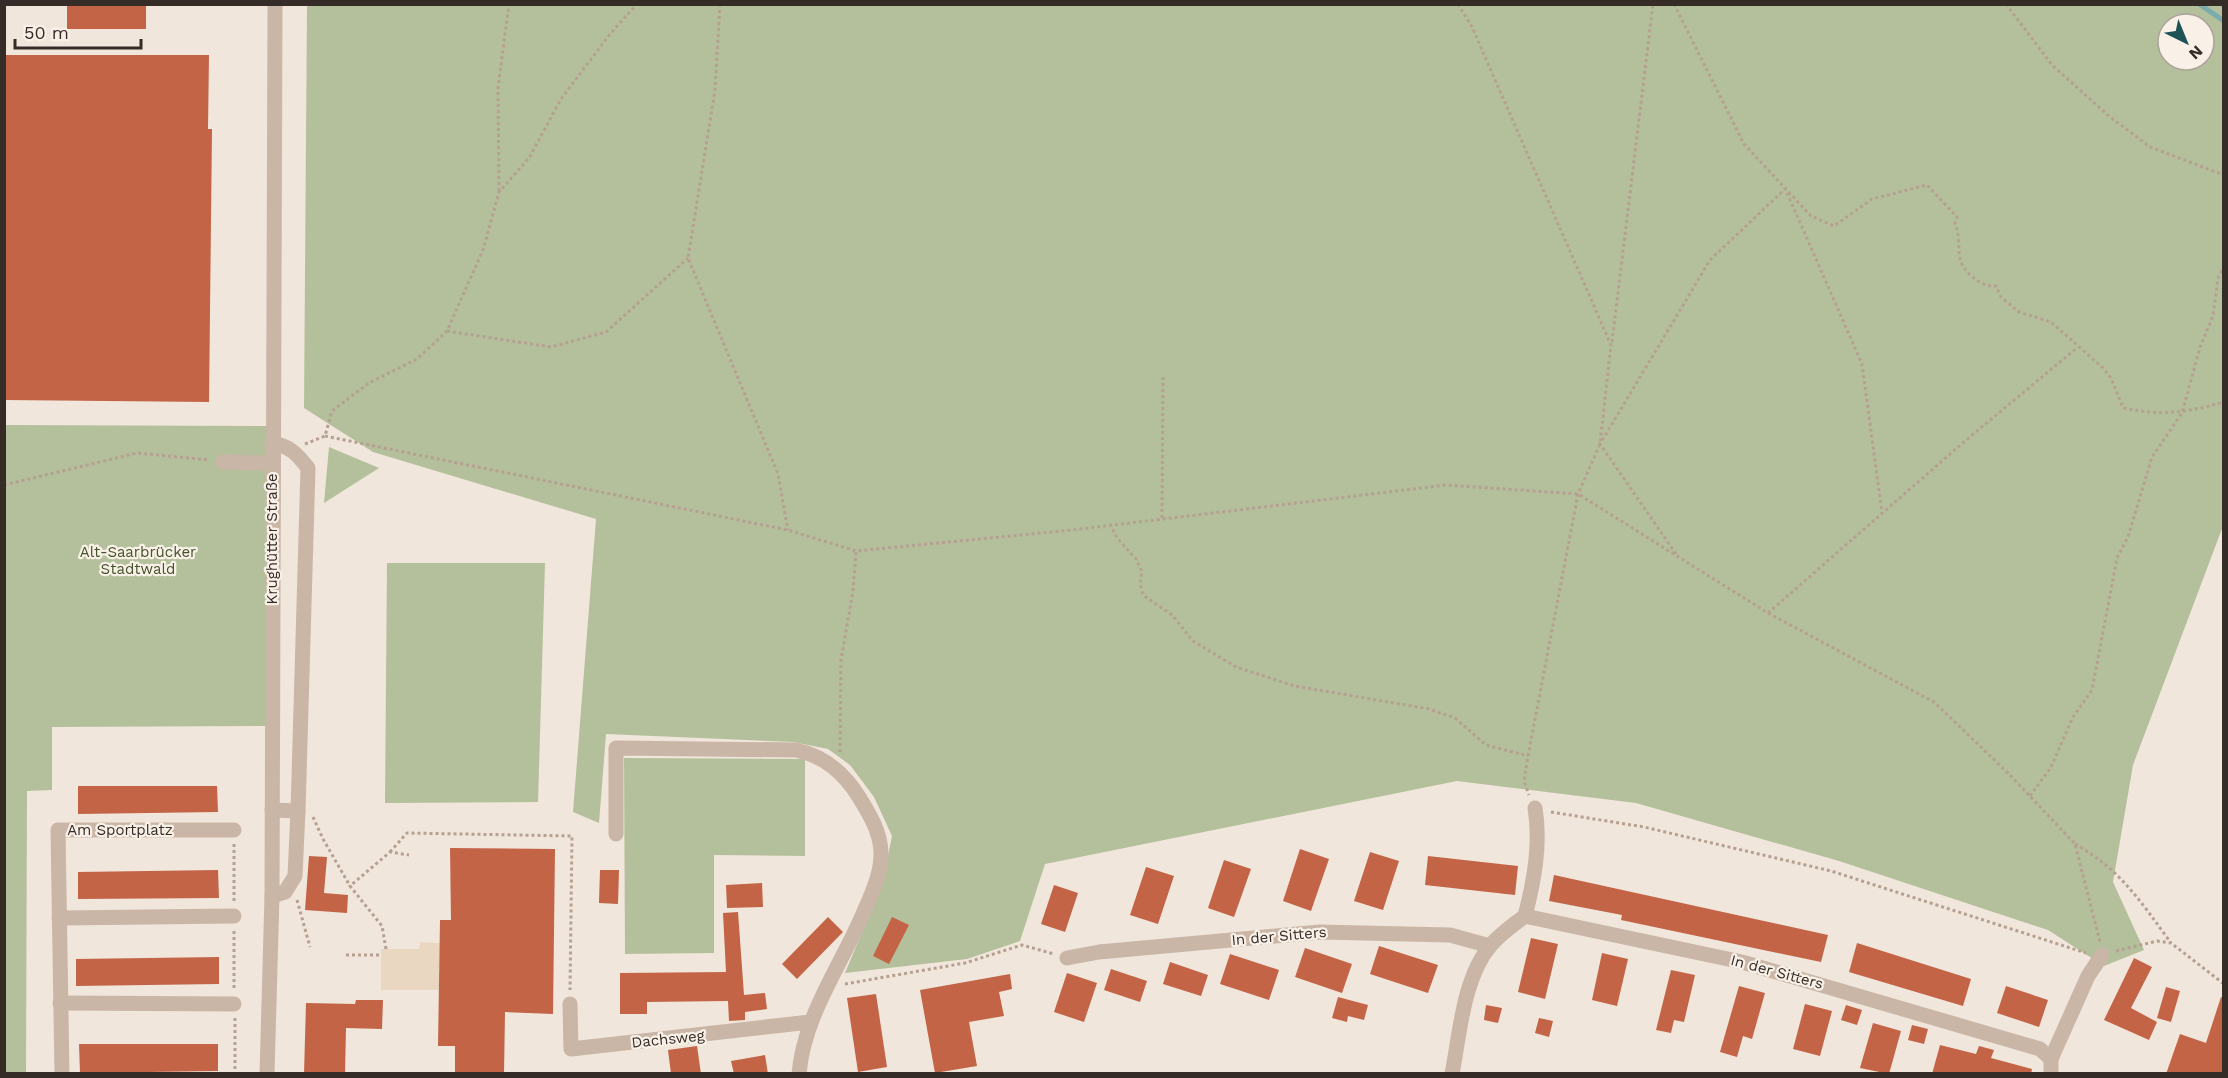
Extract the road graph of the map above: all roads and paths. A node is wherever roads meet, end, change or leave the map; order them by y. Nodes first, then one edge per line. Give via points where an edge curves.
1 (274, 4) edge
2 (509, 4) edge
3 (637, 4) edge
4 (720, 4) edge
5 (1458, 4) edge
6 (1653, 4) edge
7 (1674, 4) edge
8 (2006, 4) edge
9 (2223, 175) edge
10 (1785, 189) junction
11 (499, 192) junction
12 (688, 258) junction
13 (2223, 266) edge
14 (447, 331) junction
15 (1611, 345) junction
16 (2078, 347) junction
17 (1163, 374) dead end
18 (2223, 402) edge
19 (2182, 413) junction
20 (325, 436) junction
21 (272, 443) junction
22 (1600, 444) junction
23 (296, 453) junction
24 (223, 462) joint
25 (272, 463) junction
26 (4, 485) edge
27 (1578, 494) junction
28 (1882, 513) junction
29 (1162, 518) junction
30 (1110, 524) junction
31 (788, 530) junction
32 (856, 550) junction
33 (1678, 556) junction
34 (1768, 613) junction
35 (1528, 756) junction
36 (840, 773) junction
37 (2030, 796) junction
38 (1535, 808) junction
39 (272, 810) junction
40 (298, 811) junction
41 (234, 830) joint
42 (616, 834) dead end
43 (2075, 844) junction
44 (390, 852) junction
45 (409, 855) dead end
46 (292, 884) junction
47 (350, 886) junction
48 (272, 896) junction
49 (234, 916) junction
50 (1525, 916) junction
51 (59, 918) junction
52 (2170, 943) junction
53 (1490, 946) junction
54 (310, 947) dead end
55 (386, 949) dead end
56 (346, 955) dead end
57 (381, 955) dead end
58 (2102, 955) junction
59 (1067, 958) joint
60 (2223, 984) edge
61 (828, 986) junction
62 (60, 1003) junction
63 (234, 1004) junction
64 (570, 1004) joint
65 (810, 1022) junction
66 (2051, 1066) edge
67 (62, 1074) edge
68 (235, 1074) edge
69 (267, 1074) edge
70 (799, 1074) edge
71 (1452, 1074) edge

1 - 21 street, Krughütter Straße
2 - 11 path via 498,88
3 - 11 path via 561,99 529,158
4 - 12 path via 715,90
5 - 15 path via 1472,27
6 - 15 path
7 - 10 path via 1744,144
8 - 9 path via 2052,65 2109,116 2150,147
10 - 16 path via 1811,216 1834,226 1872,199 1927,185 1957,217 1961,262 1968,270 1982,284 1996,286 2001,297 2019,312 2051,322
10 - 22 path via 1710,260
10 - 28 path via 1862,364
11 - 14 path via 483,250
12 - 14 path via 606,332 551,347
12 - 31 path via 778,474
13 - 19 path via 2213,316
14 - 20 path via 417,359 369,383 332,411
15 - 22 path
16 - 19 path via 2111,378 2123,408
16 - 28 path
17 - 29 path
18 - 19 path
19 - 37 path via 2152,457 2128,537 2117,558 2092,690 2073,717 2051,767
20 - 23 path via 306,442
20 - 31 path
21 - 23 street
21 - 25 street, Krughütter Straße
22 - 27 path
22 - 33 path
23 - 40 street via 308,468
24 - 25 street
24 - 26 path via 137,453
25 - 39 street, Krughütter Straße
27 - 29 path via 1446,485
27 - 33 path
27 - 35 path
28 - 34 path
29 - 30 path
30 - 32 path
30 - 35 path via 1136,559 1142,572 1143,594 1172,615 1193,641 1236,667 1295,686 1430,709 1455,718 1486,746
31 - 32 path
32 - 36 path via 842,660
33 - 34 path
34 - 37 path via 1934,702
35 - 38 path via 1524,781
36 - 42 street via 817,754 796,750 616,748
36 - 61 street via 876,823 881,853 875,887
37 - 43 path
38 - 50 street via 1538,827 1534,882
38 - 58 path via 1644,827 1831,871 2078,952
39 - 40 street
39 - 48 street, Krughütter Straße
40 - 46 street
40 - 47 path via 316,819
41 - 49 path
41 - 51 street, Am Sportplatz via 58,830
43 - 52 path via 2100,858 2129,885
43 - 58 path
44 - 45 path
44 - 47 path
44 - 64 path via 407,833 572,836
46 - 48 street via 283,893
46 - 54 path
47 - 55 path via 382,926
48 - 69 street, Krughütter Straße
49 - 51 street
49 - 63 path
50 - 53 street
50 - 66 street, In der Sitters via 1742,962 1884,1001 2040,1049
51 - 62 street, Am Sportplatz
52 - 58 path via 2157,940
52 - 60 path
53 - 59 street, In der Sitters via 1450,934 1320,932
53 - 71 street via 1469,991
56 - 57 path
58 - 66 street via 2088,976
59 - 61 path via 1022,945 965,963
61 - 65 street
62 - 63 street
62 - 67 street, Am Sportplatz
63 - 68 path
64 - 65 street, Dachsweg via 571,1049
65 - 70 street via 800,1054

